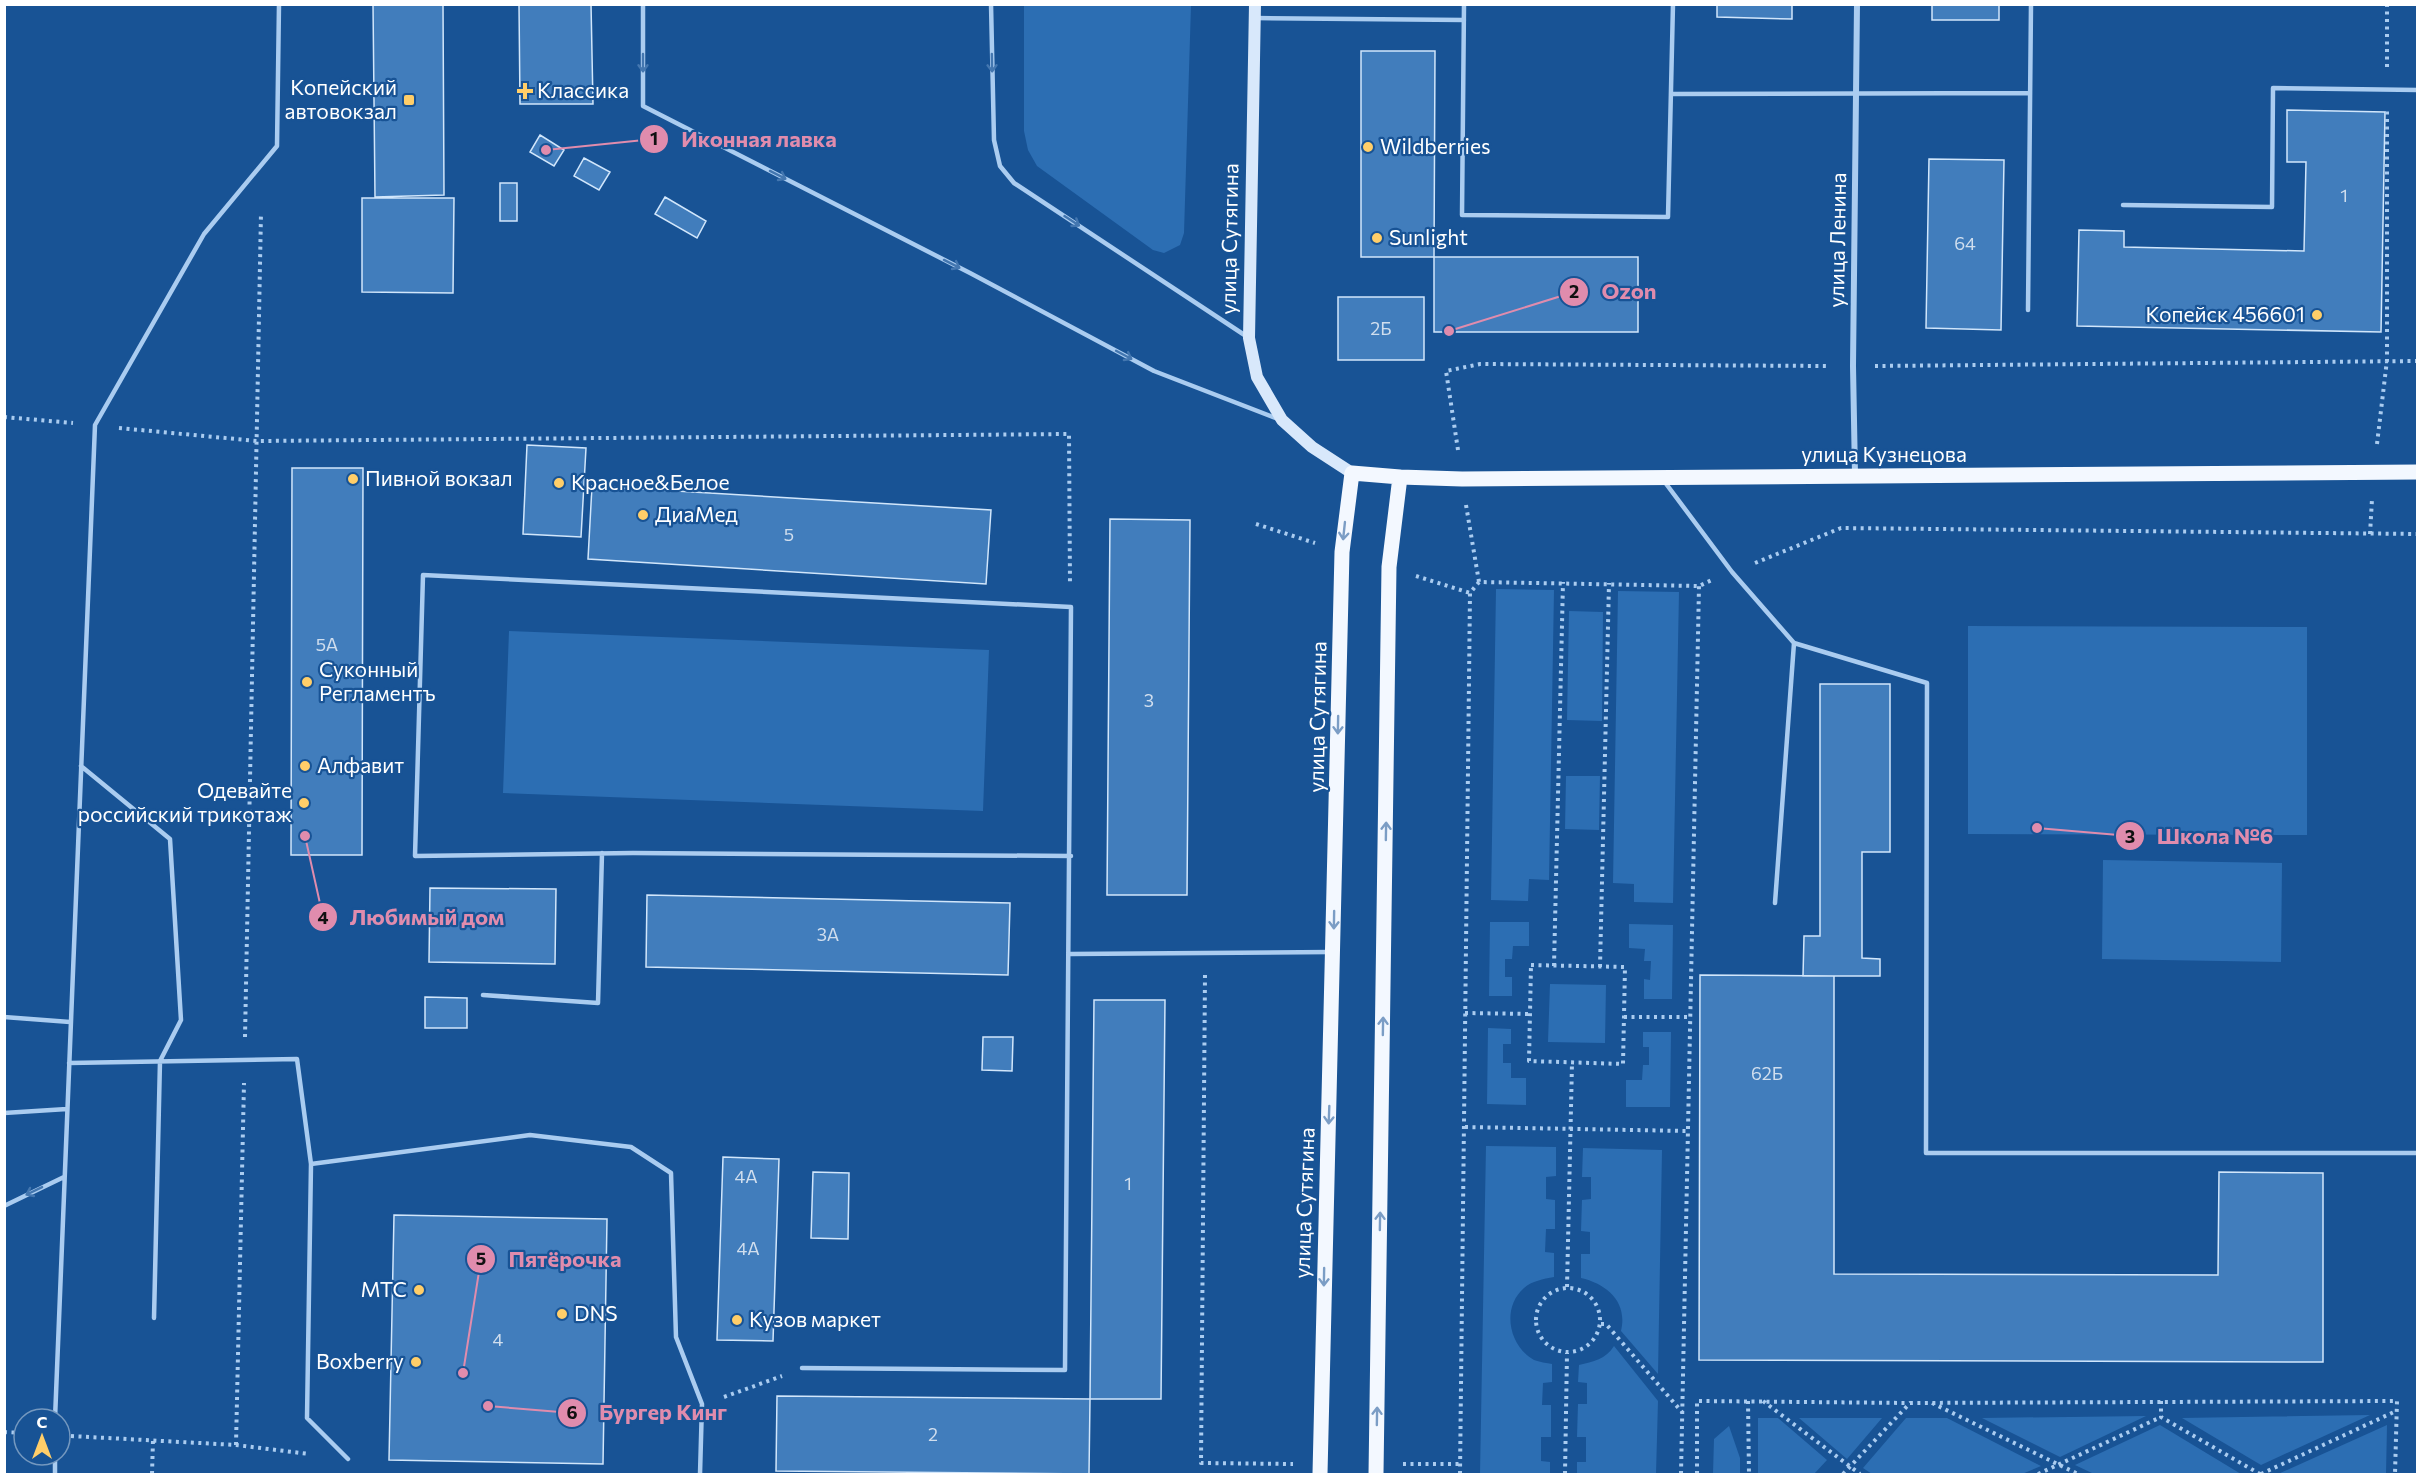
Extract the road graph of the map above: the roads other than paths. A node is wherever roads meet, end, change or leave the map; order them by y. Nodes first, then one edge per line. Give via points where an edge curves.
1 (279, 4) edge
2 (643, 4) edge
3 (991, 4) edge
4 (1256, 4) edge
5 (1464, 4) edge
6 (1673, 4) edge
7 (1857, 4) edge
8 (2031, 4) edge
9 (1255, 18) junction
10 (1464, 20) junction
11 (2418, 90) edge
12 (1856, 92) junction
13 (2030, 93) junction
14 (1671, 94) junction
15 (2122, 205) dead end
16 (2028, 310) dead end
17 (1249, 338) junction
18 (1282, 420) junction
19 (2418, 472) edge
20 (1352, 473) junction
21 (1855, 476) junction
22 (1400, 477) junction
23 (1661, 477) junction
24 (1794, 643) junction
25 (81, 766) junction
26 (602, 853) junction
27 (1071, 856) junction
28 (1775, 903) dead end
29 (1334, 952) junction
30 (1071, 954) junction
31 (483, 995) dead end
32 (4, 1017) edge
33 (70, 1022) junction
34 (160, 1061) junction
35 (69, 1063) junction
36 (67, 1109) junction
37 (4, 1113) edge
38 (2418, 1153) edge
39 (311, 1164) junction
40 (64, 1177) junction
41 (4, 1206) edge
42 (154, 1318) dead end
43 (802, 1368) road end
44 (56, 1407) edge
45 (348, 1459) road end
46 (1320, 1469) edge
47 (1376, 1469) edge
48 (700, 1474) edge

1 - 25 lane via 277,146 204,234 95,425
2 -> 18 lane via 643,106 1154,371
3 -> 17 lane via 994,140 1000,165 1014,183
4 - 9 street, улица Сутягина
5 - 10 lane
6 - 14 lane
7 - 12 street, улица Ленина
8 - 13 lane
9 - 10 lane
9 - 17 street, улица Сутягина
10 - 14 lane via 1462,215 1668,217
11 - 15 lane via 2273,88 2272,207
12 - 13 lane
12 - 14 lane
12 - 21 street, улица Ленина
13 - 16 lane
17 - 18 street, улица Сутягина via 1257,377
18 - 20 street, улица Сутягина via 1312,447
19 - 21 main road, улица Кузнецова
20 - 22 main road, улица Кузнецова
20 -> 29 main road, улица Сутягина via 1342,552
21 - 23 main road, улица Кузнецова
22 - 23 main road, улица Кузнецова
47 -> 22 main road via 1389,567
23 - 24 lane via 1732,572
24 - 28 lane
24 - 38 lane via 1927,683 1926,1153
25 - 33 lane
25 - 34 lane via 170,839 181,1020
26 - 27 lane
26 - 27 lane via 415,856 423,575 1071,607
26 - 31 lane via 598,1003
27 - 30 lane
29 - 30 lane
29 -> 46 main road, улица Сутягина
30 - 43 lane via 1065,1370
32 - 33 lane
33 - 35 lane
34 - 35 lane
34 - 39 lane via 297,1059
34 - 42 lane
35 - 36 lane
36 - 37 lane
36 - 40 lane
39 - 45 lane via 307,1418
39 - 48 lane via 530,1136 631,1147 671,1173 676,1337 702,1404
40 -> 41 lane
40 - 44 lane

